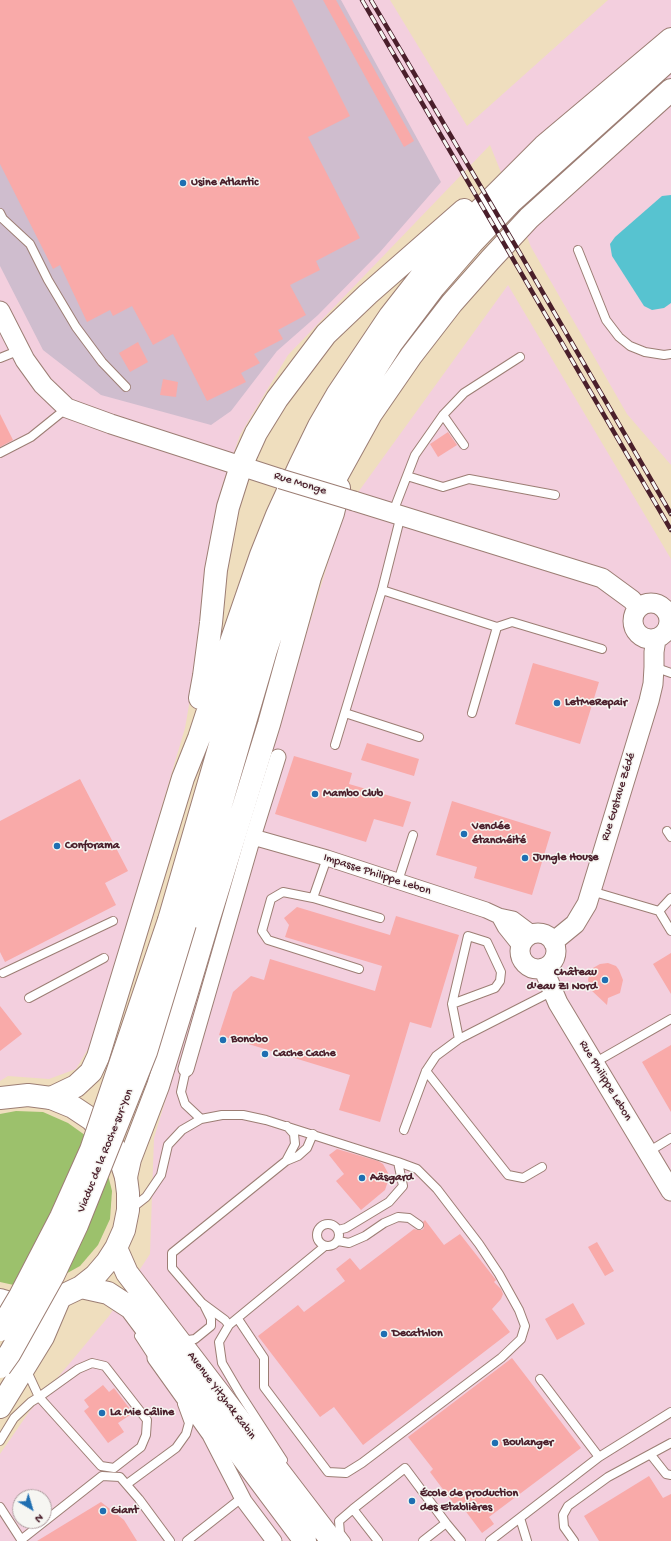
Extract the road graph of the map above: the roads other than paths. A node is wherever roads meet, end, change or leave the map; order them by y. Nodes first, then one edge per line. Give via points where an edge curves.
1 (671, 39) edge
2 (671, 58) edge
3 (671, 90) edge
4 (544, 146) junction
5 (0, 213) edge
6 (578, 250) dead end
7 (0, 311) edge
8 (20, 350) junction
9 (671, 354) edge
10 (520, 357) dead end
11 (0, 358) edge
12 (126, 387) dead end
13 (67, 408) junction
14 (443, 414) junction
15 (464, 445) dead end
16 (0, 453) edge
17 (344, 463) junction
18 (241, 466) junction
19 (407, 476) junction
20 (555, 494) dead end
21 (397, 513) junction
22 (382, 590) junction
23 (638, 608) junction
24 (669, 611) edge
25 (497, 627) junction
26 (656, 639) junction
27 (602, 649) dead end
28 (663, 670) edge
29 (345, 713) junction
30 (472, 713) dead end
31 (418, 737) dead end
32 (335, 745) dead end
33 (278, 757) dead end
34 (183, 778) junction
35 (412, 835) dead end
36 (253, 837) junction
37 (327, 858) junction
38 (398, 881) junction
39 (591, 892) junction
40 (314, 898) junction
41 (671, 898) edge
42 (659, 911) junction
43 (499, 916) junction
44 (380, 918) dead end
45 (113, 921) dead end
46 (177, 922) junction
47 (671, 931) edge
48 (533, 934) junction
49 (553, 942) junction
50 (521, 948) junction
51 (104, 958) dead end
52 (543, 968) junction
53 (359, 969) dead end
54 (3, 974) dead end
55 (553, 991) junction
56 (29, 998) dead end
57 (452, 1004) junction
58 (671, 1019) edge
59 (459, 1039) junction
60 (594, 1064) junction
61 (186, 1069) joint
62 (426, 1071) junction
63 (0, 1098) edge
64 (52, 1098) junction
65 (201, 1119) junction
66 (287, 1126) junction
67 (404, 1130) dead end
68 (313, 1134) junction
69 (671, 1138) edge
70 (647, 1152) junction
71 (286, 1161) junction
72 (398, 1162) junction
73 (542, 1167) dead end
74 (126, 1177) junction
75 (671, 1192) edge
76 (128, 1210) junction
77 (419, 1225) dead end
78 (338, 1230) junction
79 (338, 1241) junction
80 (325, 1246) junction
81 (116, 1248) junction
82 (81, 1287) junction
83 (60, 1297) junction
84 (0, 1300) edge
85 (202, 1303) junction
86 (133, 1318) junction
87 (238, 1319) junction
88 (230, 1325) junction
89 (0, 1330) edge
90 (180, 1342) junction
91 (25, 1366) junction
92 (0, 1367) edge
93 (540, 1380) dead end
94 (39, 1397) junction
95 (0, 1407) edge
96 (671, 1412) edge
97 (0, 1441) edge
98 (671, 1444) edge
99 (652, 1455) junction
100 (599, 1456) junction
101 (114, 1468) junction
102 (671, 1475) edge
103 (120, 1477) junction
104 (128, 1484) junction
105 (235, 1486) junction
106 (302, 1501) junction
107 (0, 1507) edge
108 (353, 1509) junction
109 (220, 1515) junction
110 (256, 1517) junction
111 (520, 1518) junction
112 (446, 1522) junction
113 (21, 1540) edge
114 (170, 1541) edge
115 (187, 1541) edge
116 (274, 1541) edge
117 (305, 1541) edge
118 (332, 1541) edge
119 (346, 1541) edge
120 (378, 1541) edge
121 (423, 1541) edge
122 (461, 1541) edge
123 (490, 1541) edge
124 (527, 1541) edge
125 (574, 1541) edge

1 - 4 main road
2 - 46 main road via 512,201 472,243 434,287 391,344 352,404 283,546 267,588 226,724
3 - 17 main road via 529,218 452,303 371,414
4 - 18 main road via 522,159 326,334 277,398 256,433
4 - 34 main road via 466,224 426,270 390,316 319,426 266,541
5 - 12 lane via 3,219 30,244 76,327 102,362
6 - 9 lane via 606,320 619,337 630,346 645,352
7 - 8 street, Rue Monge
8 - 11 lane
8 - 13 street, Rue Monge via 43,385
10 - 14 lane via 464,393
13 - 16 lane via 31,437
13 - 18 street, Rue Monge
14 - 15 lane
14 - 19 lane via 415,455
17 - 46 main road via 299,551 266,650 195,894
17 - 74 main road via 333,514 310,577 269,724 188,992
18 - 21 street, Rue Monge, bridge
18 - 34 main road via 228,507 216,570 204,676
19 - 20 lane via 443,487 468,479
19 - 21 lane
21 - 22 lane
21 - 23 street, Rue Monge via 602,578 632,600
22 - 25 lane
22 - 29 lane
23 - 24 street via 654,603
23 - 26 street via 633,619 635,631 644,638
24 - 26 street via 666,633
25 - 27 lane via 512,622
25 - 30 lane
26 - 28 street, Rue Gustave Zédé via 654,652
28 - 39 street, Rue Gustave Zédé via 649,701
29 - 31 lane
29 - 32 lane
33 - 36 street
34 - 64 main road via 98,1058 91,1072 76,1086
35 - 38 lane
36 - 37 street, Impasse Philippe Lebon
36 - 61 street
37 - 38 street, Impasse Philippe Lebon
37 - 40 lane
38 - 43 street, Impasse Philippe Lebon
39 - 42 lane
39 - 49 street, Rue Gustave Zédé via 575,924
40 - 44 lane
40 - 53 lane via 283,892 271,899 262,931 268,940
41 - 42 lane
42 - 47 lane
43 - 48 street, Impasse Philippe Lebon via 513,919
43 - 50 street
45 - 54 lane
46 - 89 main road, Viaduc de la Roche-sur-Yon, bridge via 91,1150 61,1217
46 - 92 main road, Viaduc de la Roche-sur-Yon, bridge via 146,1052 77,1225 53,1276
48 - 49 street via 547,935
48 - 50 street via 526,938
49 - 52 street via 556,954 549,965
50 - 52 street via 524,962 533,968
51 - 56 lane
52 - 55 street, Rue Philippe Lebon
55 - 59 lane
55 - 60 street, Rue Philippe Lebon
57 - 57 lane via 468,936 487,942 502,972 500,981 495,988
57 - 59 lane
58 - 60 lane
59 - 62 lane via 436,1056
60 - 70 street, Rue Philippe Lebon
61 - 65 lane via 180,1092 185,1104
62 - 67 lane
62 - 73 lane via 508,1175 523,1178
63 - 64 main road via 28,1095
64 - 74 main road via 73,1107 97,1125 119,1155
65 - 66 lane via 243,1115
65 - 76 lane via 182,1130 168,1145 161,1175 146,1197
66 - 68 lane
66 - 71 lane via 294,1134 295,1144
68 - 71 lane via 307,1148 298,1156
68 - 72 lane
69 - 70 lane
70 - 75 street, Rue Philippe Lebon
71 - 85 lane via 172,1253 172,1268
72 - 78 lane via 403,1186 389,1202 346,1228
72 - 87 lane via 417,1169 437,1189 483,1250 519,1310 525,1326 521,1339 501,1358 362,1463 346,1473 328,1472 264,1387 264,1358
74 - 76 main road
76 - 81 main road via 124,1230
77 - 79 lane via 409,1218 398,1217 349,1243
78 - 79 lane
78 - 80 lane via 333,1224 319,1228 318,1238
79 - 80 lane
80 - 87 lane
81 - 82 main road via 95,1276
81 - 90 main road, Avenue Yitzhak Rabin via 127,1273
82 - 83 main road
82 - 86 main road, Avenue Yitzhak Rabin via 108,1293
83 - 84 main road via 35,1303 10,1303
83 - 91 main road via 43,1337
85 - 88 lane
85 - 90 lane via 211,1319 211,1326 195,1339
86 - 104 lane via 184,1406 189,1423 186,1434 176,1448
86 - 105 street via 210,1435
86 - 117 main road, Avenue Yitzhak Rabin
87 - 88 lane
88 - 106 lane via 219,1342 222,1363 289,1470
90 - 106 main road, Avenue Yitzhak Rabin
91 - 94 lane
91 - 95 main road
93 - 100 lane
94 - 97 lane via 14,1418
94 - 101 lane via 101,1466
94 - 101 lane via 78,1369 92,1363 105,1366 147,1420 146,1435 141,1447
96 - 100 lane
98 - 99 lane
99 - 102 lane via 666,1474
99 - 125 lane via 608,1476 568,1506 563,1515 564,1527
100 - 111 lane
101 - 103 lane
103 - 104 lane
103 - 113 lane via 102,1476
104 - 114 lane
105 - 109 lane via 239,1500
105 - 110 street
106 - 118 main road, Avenue Yitzhak Rabin
107 - 113 lane
108 - 112 lane via 405,1468
108 - 119 lane via 339,1521 340,1533
108 - 120 lane
109 - 110 lane via 240,1508 250,1510
109 - 115 lane
110 - 116 street
111 - 123 lane
111 - 124 lane
112 - 121 lane
112 - 122 lane

